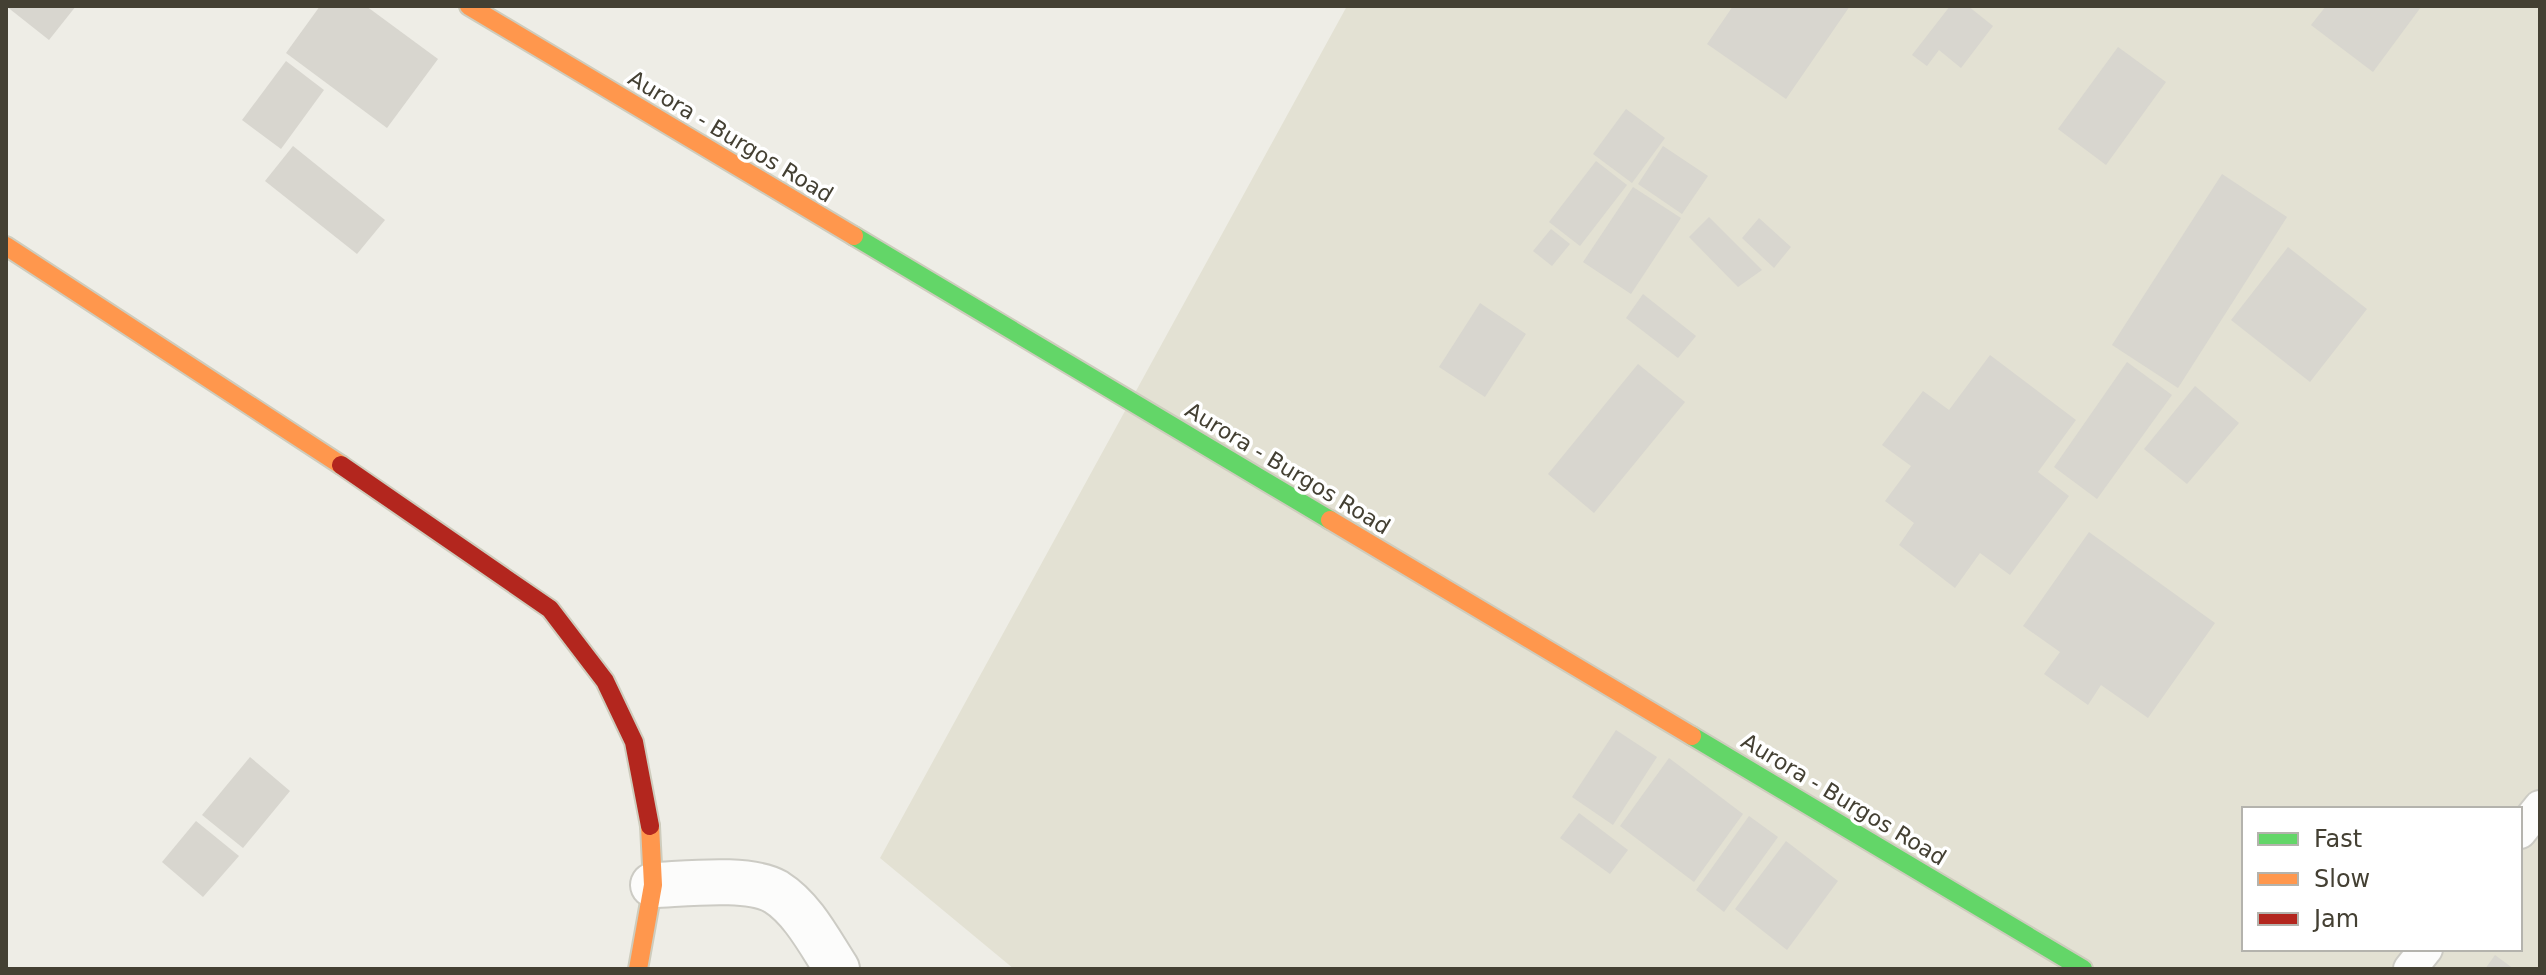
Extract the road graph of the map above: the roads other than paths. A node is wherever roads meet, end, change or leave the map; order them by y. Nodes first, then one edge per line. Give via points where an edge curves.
1 (469, 6) edge
2 (6, 246) edge
3 (2540, 807) edge
4 (2522, 830) edge
5 (653, 885) junction
6 (2424, 951) edge
7 (638, 969) edge
8 (837, 969) edge
9 (2083, 969) edge
10 (2410, 969) edge

1 - 9 main road, Aurora - Burgos Road
2 - 5 main road via 400,504 550,609 605,681 634,742 650,817
3 - 4 lane
5 - 7 main road
5 - 8 street via 737,883 775,891 805,920
6 - 10 lane

